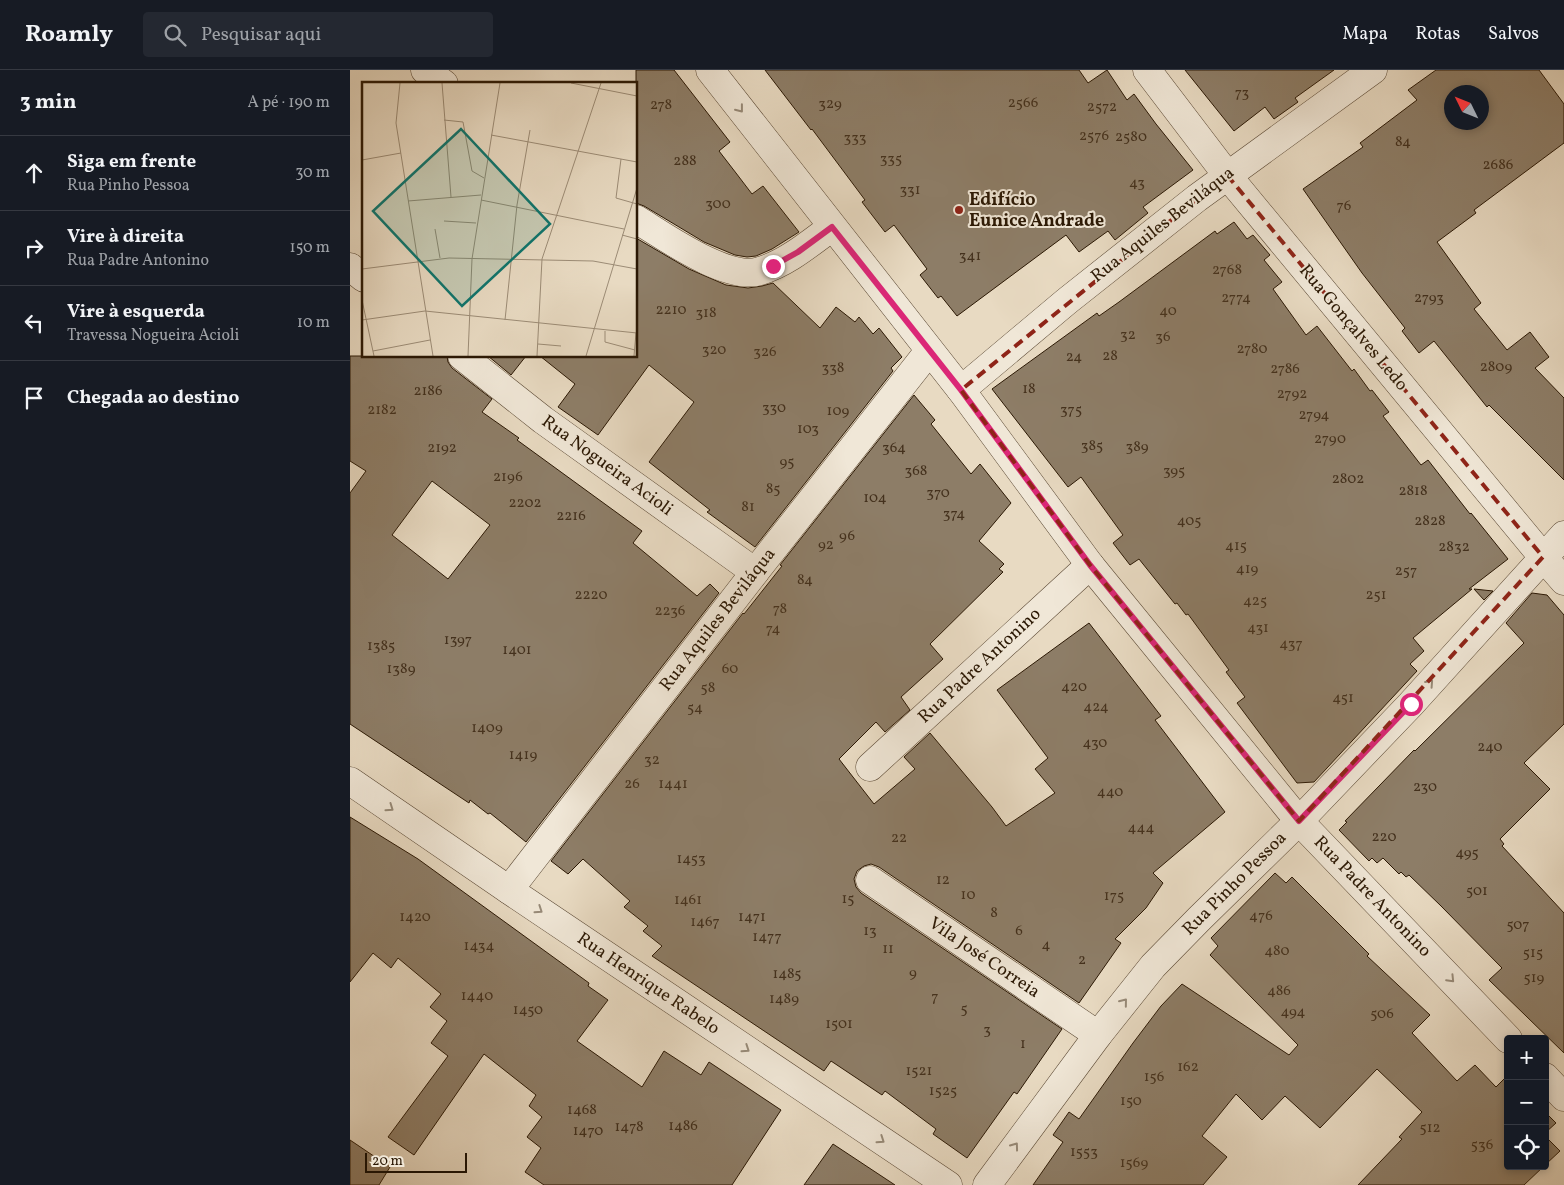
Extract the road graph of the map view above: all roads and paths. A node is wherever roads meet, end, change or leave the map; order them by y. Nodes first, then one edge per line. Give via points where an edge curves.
1 (424, 70) edge
2 (710, 70) edge
3 (1147, 70) edge
4 (1373, 70) edge
5 (441, 82) edge
6 (1227, 175) junction
7 (638, 220) edge
8 (832, 227) junction
9 (350, 267) edge
10 (362, 276) edge
11 (929, 351) junction
12 (465, 358) edge
13 (961, 390) junction
14 (1564, 535) edge
15 (1542, 557) junction
16 (1090, 565) junction
17 (755, 572) junction
18 (1564, 581) edge
19 (870, 767) dead end
20 (350, 781) edge
21 (1299, 821) junction
22 (870, 880) dead end
23 (508, 890) junction
24 (1098, 1035) junction
25 (1504, 1035) edge
26 (1548, 1080) edge
27 (1564, 1097) edge
28 (948, 1185) edge
29 (987, 1185) edge

1 - 5 street
2 -> 8 street, Rua Padre Antonino
3 - 6 street, Rua Gonçalves Ledo
4 - 6 street, Rua Aquiles Beviláqua
6 - 13 street, Rua Aquiles Beviláqua via 1066,301
6 - 15 street, Rua Gonçalves Ledo
7 - 8 street via 712,264 741,273 758,272 773,266
8 - 11 street, Rua Padre Antonino
9 - 10 street
11 - 13 street, Rua Padre Antonino
11 - 17 street, Rua Aquiles Beviláqua
12 - 17 street, Rua Nogueira Acioli via 543,420
13 - 16 street, Rua Padre Antonino
14 - 15 street, Rua Pinho Pessoa
15 - 18 street, Rua Gonçalves Ledo
21 -> 15 street, Rua Pinho Pessoa via 1411,704
16 - 19 street, Rua Padre Antonino
16 - 21 street, Rua Padre Antonino
17 - 23 street, Rua Aquiles Beviláqua
20 -> 23 street, Rua Henrique Rabelo
24 -> 21 street, Rua Pinho Pessoa via 1154,966
21 -> 25 street, Rua Padre Antonino
22 - 24 street, Vila José Correia
23 -> 28 street, Rua Henrique Rabelo
29 -> 24 street, Rua Pinho Pessoa
26 - 27 street

